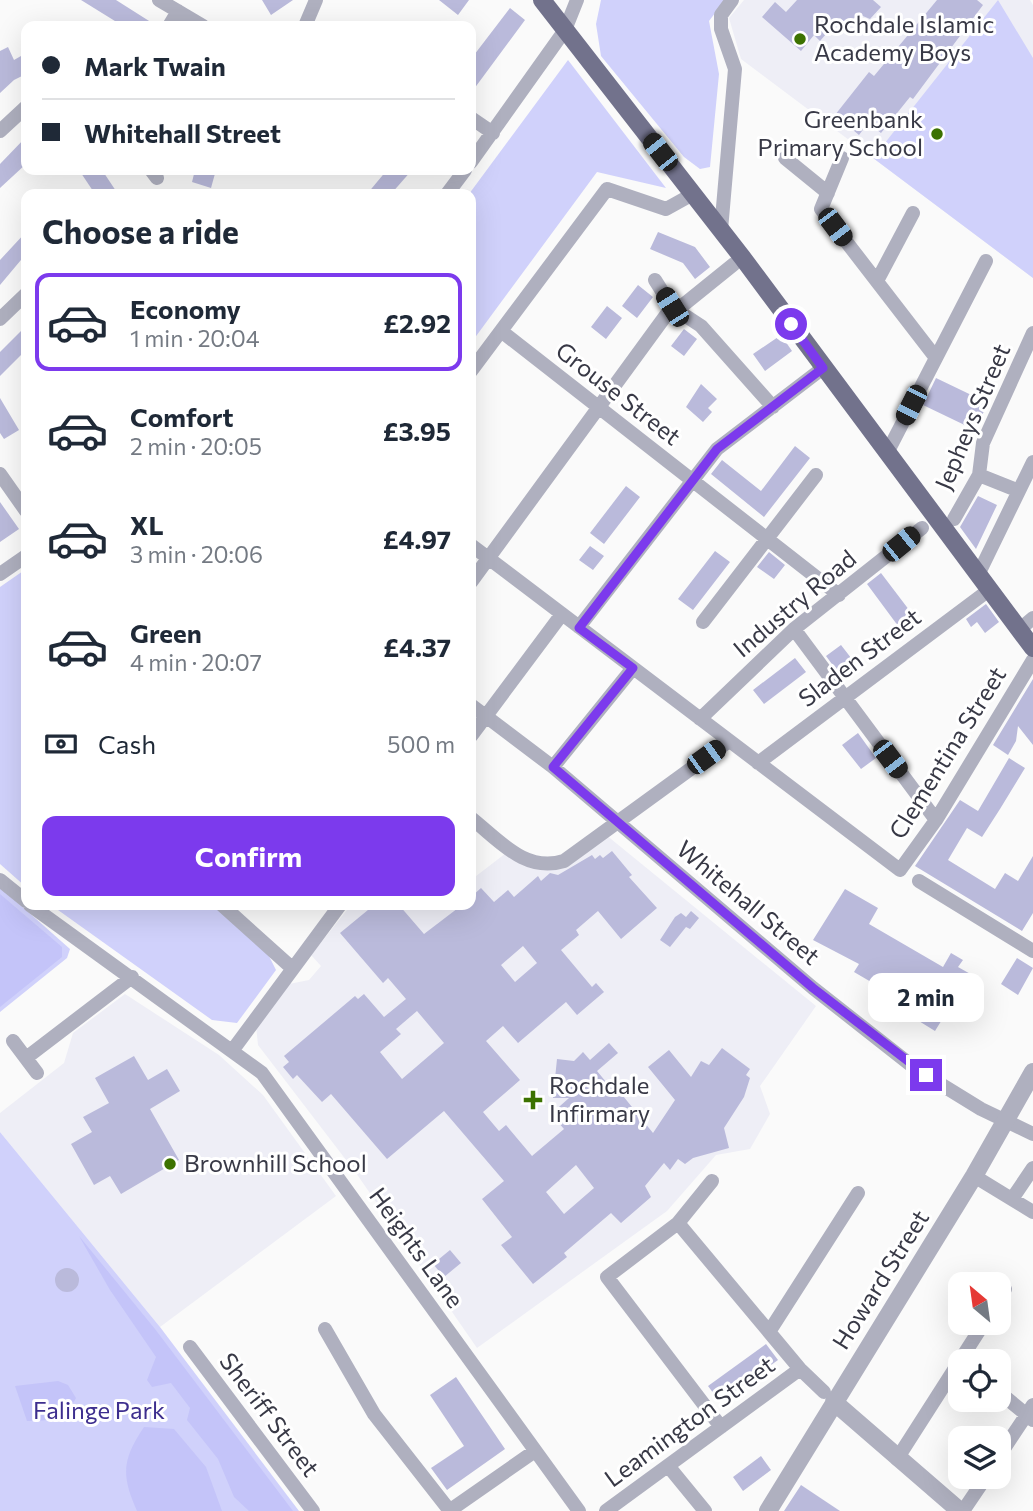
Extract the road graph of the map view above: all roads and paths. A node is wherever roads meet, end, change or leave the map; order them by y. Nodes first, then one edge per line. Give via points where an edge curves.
1 (159, 0) edge
2 (316, 0) edge
3 (542, 0) edge
4 (577, 0) edge
5 (733, 0) edge
6 (178, 11) junction
7 (172, 21) edge
8 (195, 21) edge
9 (307, 21) edge
10 (565, 30) junction
11 (21, 112) edge
12 (476, 121) edge
13 (0, 131) edge
14 (493, 132) junction
15 (476, 155) edge
16 (785, 158) dead end
17 (842, 158) dead end
18 (828, 193) junction
19 (693, 194) junction
20 (913, 213) dead end
21 (721, 230) junction
22 (986, 261) dead end
23 (734, 264) dead end
24 (655, 280) dead end
25 (877, 281) junction
26 (21, 299) edge
27 (675, 308) junction
28 (0, 319) edge
29 (501, 331) junction
30 (1033, 333) edge
31 (936, 358) junction
32 (476, 364) edge
33 (823, 368) junction
34 (598, 407) junction
35 (773, 407) junction
36 (887, 453) junction
37 (1033, 462) edge
38 (0, 474) edge
39 (816, 475) dead end
40 (979, 475) junction
41 (692, 481) junction
42 (1025, 488) edge
43 (21, 504) edge
44 (954, 519) dead end
45 (922, 528) dead end
46 (767, 539) junction
47 (476, 549) edge
48 (488, 558) junction
49 (21, 559) edge
50 (0, 574) edge
51 (476, 575) edge
52 (978, 575) junction
53 (989, 590) junction
54 (839, 595) junction
55 (562, 614) junction
56 (703, 622) dead end
57 (1026, 624) edge
58 (579, 628) junction
59 (794, 629) junction
60 (1033, 648) edge
61 (1033, 660) edge
62 (633, 668) junction
63 (845, 697) junction
64 (476, 709) edge
65 (486, 716) junction
66 (700, 719) junction
67 (476, 729) edge
68 (729, 741) junction
69 (758, 763) junction
70 (553, 767) junction
71 (936, 820) junction
72 (476, 822) edge
73 (617, 823) junction
74 (0, 880) edge
75 (919, 881) dead end
76 (21, 897) edge
77 (37, 910) edge
78 (228, 910) edge
79 (334, 910) edge
80 (1033, 951) edge
81 (292, 968) junction
82 (132, 977) junction
83 (13, 1041) dead end
84 (232, 1051) junction
85 (26, 1058) junction
86 (1033, 1072) edge
87 (37, 1073) dead end
88 (1007, 1119) junction
89 (1033, 1134) edge
90 (1033, 1168) edge
91 (974, 1176) junction
92 (712, 1181) dead end
93 (858, 1193) dead end
94 (1012, 1199) junction
95 (1033, 1212) edge
96 (678, 1223) junction
97 (325, 1329) dead end
98 (769, 1332) junction
99 (190, 1347) dead end
100 (800, 1369) junction
101 (948, 1383) edge
102 (829, 1397) junction
103 (1011, 1401) edge
104 (1030, 1414) edge
105 (721, 1427) junction
106 (1011, 1440) edge
107 (535, 1451) junction
108 (897, 1459) junction
109 (669, 1466) junction
110 (978, 1489) edge
111 (313, 1511) edge
112 (450, 1511) edge
113 (579, 1511) edge
114 (606, 1511) edge
115 (705, 1511) edge
116 (768, 1511) edge
117 (962, 1511) edge

1 - 6 street
2 - 9 street
3 - 10 main road
4 - 10 street
5 - 21 street via 721,15 721,29 735,69
6 - 7 street
6 - 8 street
10 - 14 street
10 - 19 main road
11 - 13 street
12 - 14 street
14 - 15 street
16 - 18 street
17 - 18 street
18 - 25 street via 821,209
19 - 21 main road
19 - 29 street via 666,209 607,189
20 - 25 street
21 - 33 main road
22 - 31 street
23 - 27 street
24 - 27 street
25 - 31 street
26 - 28 street
27 - 34 street
27 - 35 street via 701,326
29 - 32 street
29 - 34 street, Grouse Street
30 - 40 street, Jepheys Street via 984,443
31 - 36 street
33 - 35 street
33 - 36 main road
34 - 41 street, Grouse Street
34 - 48 street
35 - 41 street via 717,449
36 - 52 main road
37 - 42 street
38 - 43 street
39 - 46 street
40 - 42 street
40 - 44 street, Jepheys Street
41 - 46 street, Grouse Street
41 - 58 street
42 - 52 street
45 - 54 street, Industry Road
46 - 54 street, Grouse Street
46 - 56 street
47 - 48 street
48 - 51 street
48 - 55 street
49 - 50 street
52 - 53 main road
53 - 57 main road
53 - 63 street, Sladen Street
54 - 59 street, Industry Road
55 - 58 street
55 - 65 street
57 - 60 main road
58 - 62 street
59 - 63 street
59 - 66 street, Industry Road
61 - 71 street, Clementina Street
62 - 66 street
62 - 70 street
63 - 69 street, Sladen Street
63 - 71 street
64 - 65 street, Whitehall Street
65 - 67 street
65 - 70 street, Whitehall Street
66 - 68 street
68 - 69 street
68 - 73 street
69 - 71 street, Clementina Street via 900,870
70 - 73 street, Whitehall Street
72 - 73 street via 526,860 547,866 564,861
73 - 88 street, Whitehall Street via 916,1069 981,1109
74 - 76 street
75 - 80 street
77 - 82 street, Heights Lane
78 - 81 street
79 - 81 street
81 - 84 street
82 - 84 street, Heights Lane
82 - 85 street
83 - 85 street
84 - 107 street, Heights Lane via 262,1073
85 - 87 street
86 - 88 street, Howard Street
88 - 89 street, Whitehall Street
88 - 91 street, Howard Street
90 - 94 street
91 - 94 street
91 - 102 street, Howard Street
92 - 96 street
93 - 98 street
94 - 95 street
96 - 98 street
96 - 105 street via 607,1278
97 - 112 street via 374,1414
98 - 100 street
99 - 111 street, Sheriff Street
100 - 102 street
100 - 105 street, Leamington Street
101 - 108 street
102 - 108 street
102 - 116 street, Howard Street
103 - 104 street
104 - 106 street
105 - 109 street, Leamington Street
107 - 112 street
107 - 113 street, Heights Lane
108 - 117 street
109 - 114 street, Leamington Street
109 - 115 street
110 - 117 street

